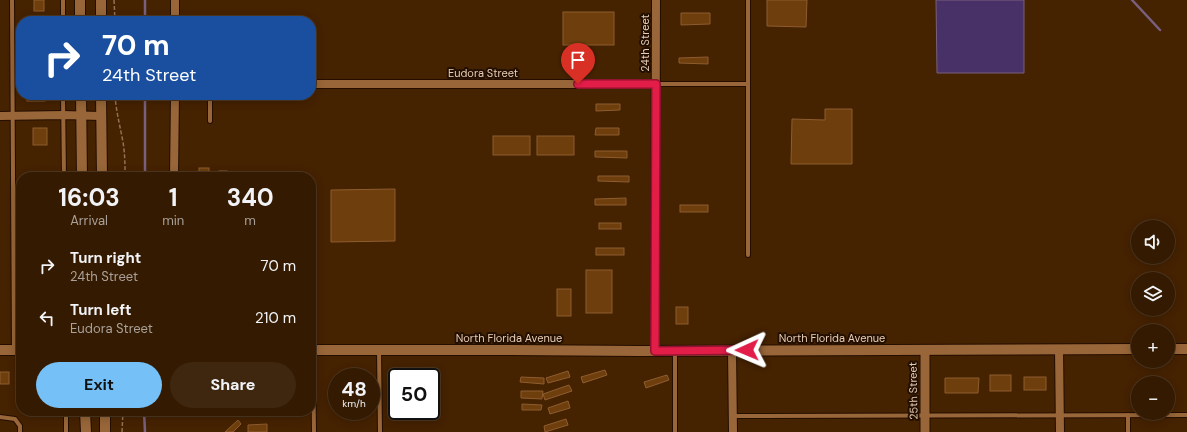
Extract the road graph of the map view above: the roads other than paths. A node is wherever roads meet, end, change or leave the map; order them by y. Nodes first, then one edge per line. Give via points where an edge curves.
1 (12, 0) edge
2 (63, 0) edge
3 (80, 0) edge
4 (101, 0) edge
5 (175, 0) edge
6 (656, 0) edge
7 (748, 0) edge
8 (63, 16) edge
9 (80, 16) edge
10 (101, 16) edge
11 (175, 16) edge
12 (316, 84) edge
13 (656, 84) junction
14 (748, 84) junction
15 (63, 100) edge
16 (81, 100) edge
17 (101, 100) edge
18 (175, 100) edge
19 (210, 100) edge
20 (63, 115) junction
21 (0, 116) edge
22 (12, 116) junction
23 (81, 116) junction
24 (102, 116) junction
25 (210, 121) dead end
26 (64, 172) edge
27 (82, 172) edge
28 (102, 172) edge
29 (174, 172) edge
30 (748, 255) dead end
31 (16, 272) edge
32 (1058, 349) junction
33 (1131, 349) edge
34 (1175, 349) edge
35 (1187, 349) edge
36 (0, 350) edge
37 (16, 350) edge
38 (316, 350) edge
39 (379, 350) junction
40 (732, 350) junction
41 (925, 350) junction
42 (655, 351) junction
43 (675, 351) junction
44 (1187, 415) edge
45 (66, 416) edge
46 (85, 416) edge
47 (105, 416) edge
48 (314, 416) edge
49 (732, 416) junction
50 (925, 416) junction
51 (1059, 416) junction
52 (1128, 416) junction
53 (0, 417) edge
54 (20, 432) edge
55 (66, 432) edge
56 (86, 432) edge
57 (105, 432) edge
58 (314, 432) edge
59 (380, 432) edge
60 (675, 432) edge
61 (732, 432) edge
62 (926, 432) edge
63 (1060, 432) edge
64 (1128, 432) edge

1 - 22 lane
2 - 8 lane
3 - 9 main road
4 - 10 main road
5 - 11 street
6 - 13 street, 24th Street
7 - 14 lane
12 - 13 street, Eudora Street
13 - 14 lane
13 - 42 street, 24th Street
14 - 30 lane
15 - 20 lane
16 - 23 main road
17 - 24 main road
18 - 29 street
19 - 25 lane
20 - 22 street
20 - 23 street
20 - 26 lane
21 - 22 street
22 - 31 lane
23 - 24 street
23 - 27 main road
24 - 28 main road
32 - 33 main road, North Florida Avenue
32 - 41 main road, North Florida Avenue
32 - 51 street
34 - 35 main road
36 - 37 main road
38 - 39 main road, North Florida Avenue
39 - 42 main road, North Florida Avenue
39 - 59 lane
40 - 41 main road, North Florida Avenue
40 - 43 main road, North Florida Avenue
40 - 49 street
41 - 50 street, 25th Street
42 - 43 main road, North Florida Avenue
43 - 60 lane
44 - 52 lane
45 - 55 lane
46 - 56 main road
47 - 57 main road
48 - 58 lane
49 - 50 lane
49 - 61 street
50 - 51 lane
50 - 62 street, 25th Street
51 - 52 lane
51 - 63 street
52 - 64 lane
53 - 54 lane via 15,419 20,426

